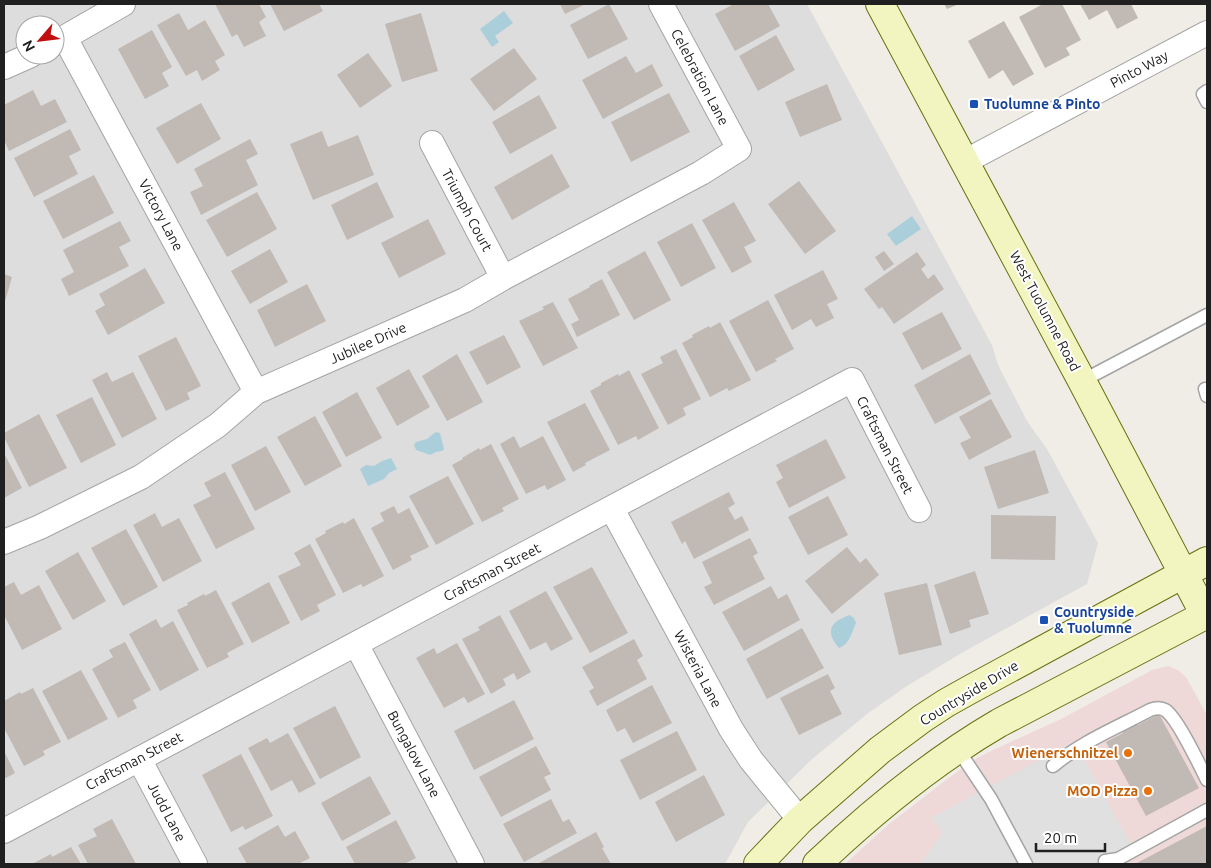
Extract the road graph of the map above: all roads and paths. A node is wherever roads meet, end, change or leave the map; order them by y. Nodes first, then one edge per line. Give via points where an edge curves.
1 (123, 4) edge
2 (661, 4) edge
3 (880, 4) edge
4 (1207, 33) edge
5 (65, 37) edge
6 (65, 49) edge
7 (1207, 91) edge
8 (1207, 102) edge
9 (432, 143) dead end
10 (738, 149) joint
11 (966, 162) junction
12 (503, 278) junction
13 (1207, 315) edge
14 (1082, 381) junction
15 (256, 392) junction
16 (612, 509) junction
17 (919, 510) dead end
18 (4, 542) edge
19 (1207, 560) edge
20 (1183, 573) junction
21 (1206, 616) edge
22 (356, 644) junction
23 (958, 748) junction
24 (139, 759) junction
25 (1053, 766) dead end
26 (1207, 780) edge
27 (1207, 810) edge
28 (800, 820) junction
29 (4, 831) edge
30 (1105, 861) dead end
31 (195, 864) edge
32 (472, 864) edge
33 (758, 864) edge
34 (817, 864) edge
35 (1026, 864) edge

1 - 5 street
2 - 10 street, Celebration Lane
3 - 11 street, West Tuolumne Road
4 - 11 street, Pinto Way
6 - 15 street, Victory Lane
7 - 8 lane via 1203,94
9 - 12 street, Triumph Court
10 - 12 street, Jubilee Drive via 701,173
11 - 14 street, West Tuolumne Road
12 - 15 street, Jubilee Drive via 466,300
13 - 14 lane
14 - 20 street, West Tuolumne Road
15 - 18 street, Jubilee Drive via 218,426 141,477
16 - 17 street, Craftsman Street via 852,380
16 - 22 street, Craftsman Street
16 - 28 street, Wisteria Lane via 731,729 751,760
19 - 20 street, Countryside Drive
20 - 21 street, West Tuolumne Road
20 - 28 street, Countryside Drive via 946,703 880,750
21 - 23 street via 999,723
22 - 24 street, Craftsman Street
22 - 32 street, Bungalow Lane
23 - 34 street via 875,811
23 - 35 lane via 991,799
24 - 29 street, Craftsman Street
24 - 31 street, Judd Lane
25 - 26 lane via 1082,746 1158,708 1167,710 1175,719
27 - 30 lane via 1118,859
28 - 33 street, Countryside Drive

